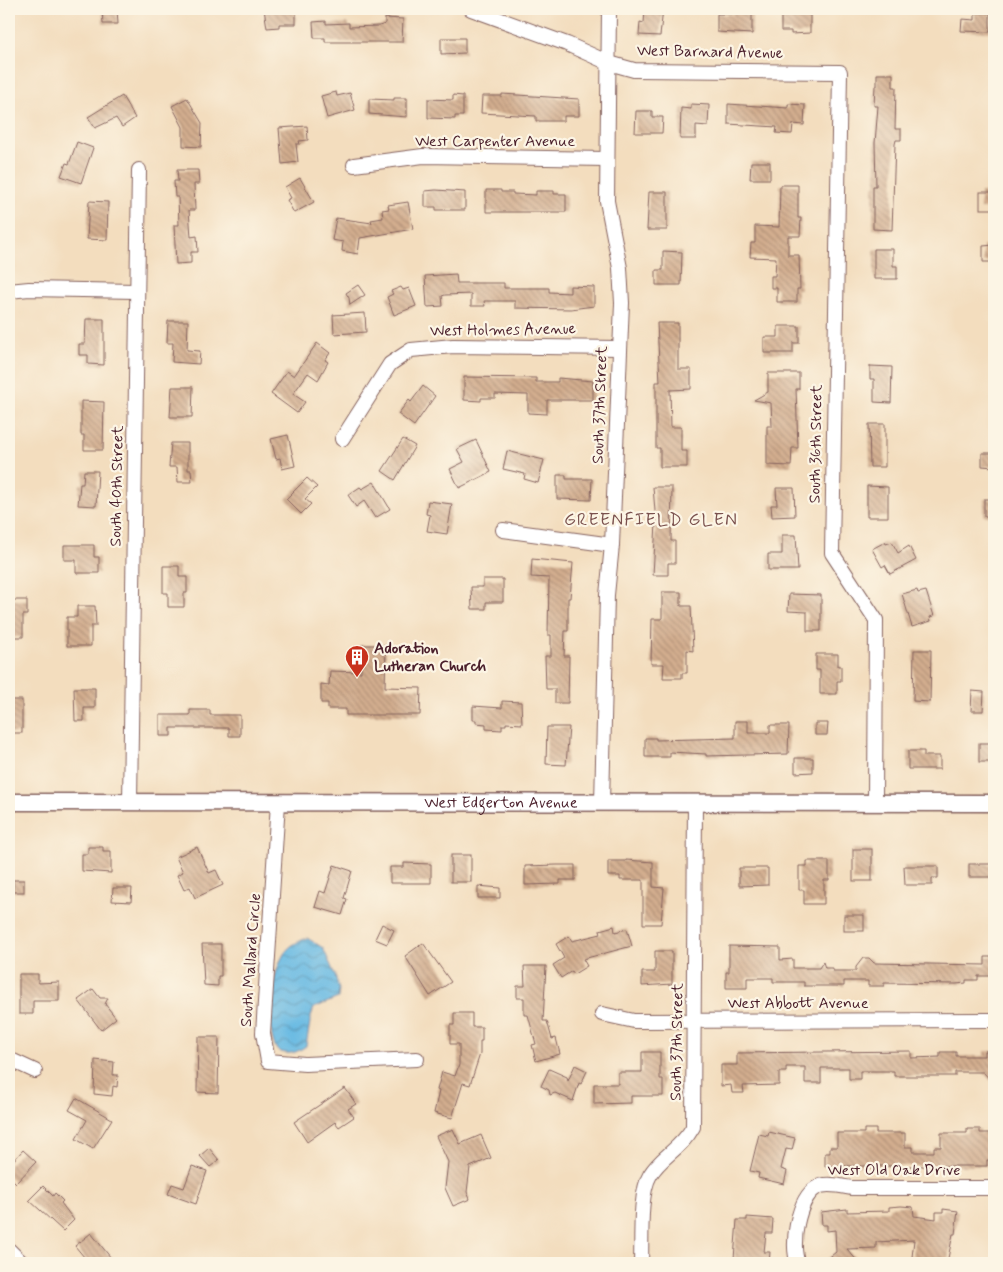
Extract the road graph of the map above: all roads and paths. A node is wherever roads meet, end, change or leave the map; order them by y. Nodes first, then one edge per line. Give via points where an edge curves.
1 (471, 9) edge
2 (609, 9) edge
3 (609, 63) junction
4 (840, 72) joint
5 (606, 159) junction
6 (354, 165) dead end
7 (140, 170) dead end
8 (136, 290) junction
9 (9, 291) edge
10 (620, 348) junction
11 (342, 439) dead end
12 (503, 530) dead end
13 (612, 545) junction
14 (9, 802) edge
15 (130, 802) junction
16 (278, 802) junction
17 (602, 802) junction
18 (695, 802) junction
19 (875, 802) junction
20 (994, 803) edge
21 (602, 1014) dead end
22 (994, 1020) edge
23 (695, 1021) junction
24 (9, 1059) edge
25 (417, 1059) dead end
26 (35, 1071) dead end
27 (994, 1188) edge
28 (9, 1250) edge
29 (22, 1263) edge
30 (641, 1263) edge
31 (798, 1263) edge

1 - 3 street, West Barnard Avenue
2 - 3 street, South 37th Street
3 - 4 street, West Barnard Avenue via 634,70
3 - 5 street, South 37th Street
4 - 19 street, South 36th Street via 832,553 876,620
5 - 6 street, West Carpenter Avenue via 423,156
5 - 10 street, South 37th Street via 607,200 620,268
7 - 8 street, South 40th Street
8 - 9 street
8 - 15 street, South 40th Street
10 - 11 street, West Holmes Avenue via 454,346 411,350 390,364
10 - 13 street, South 37th Street
12 - 13 street
13 - 17 street, South 37th Street via 607,595
14 - 15 street, West Edgerton Avenue
15 - 16 street, West Edgerton Avenue
16 - 17 street, West Edgerton Avenue
16 - 25 street, South Mallard Circle via 263,1033 268,1061 305,1064
17 - 18 street, West Edgerton Avenue
18 - 19 street, West Edgerton Avenue
18 - 23 street, South 37th Street
19 - 20 street, West Edgerton Avenue
21 - 23 street, West Abbott Avenue via 634,1020
22 - 23 street, West Abbott Avenue
23 - 30 street, South 37th Street via 693,1127 686,1140 649,1176 643,1205
24 - 26 street
27 - 31 street, West Old Oak Drive via 817,1187 808,1196 798,1218 795,1238
28 - 29 street

